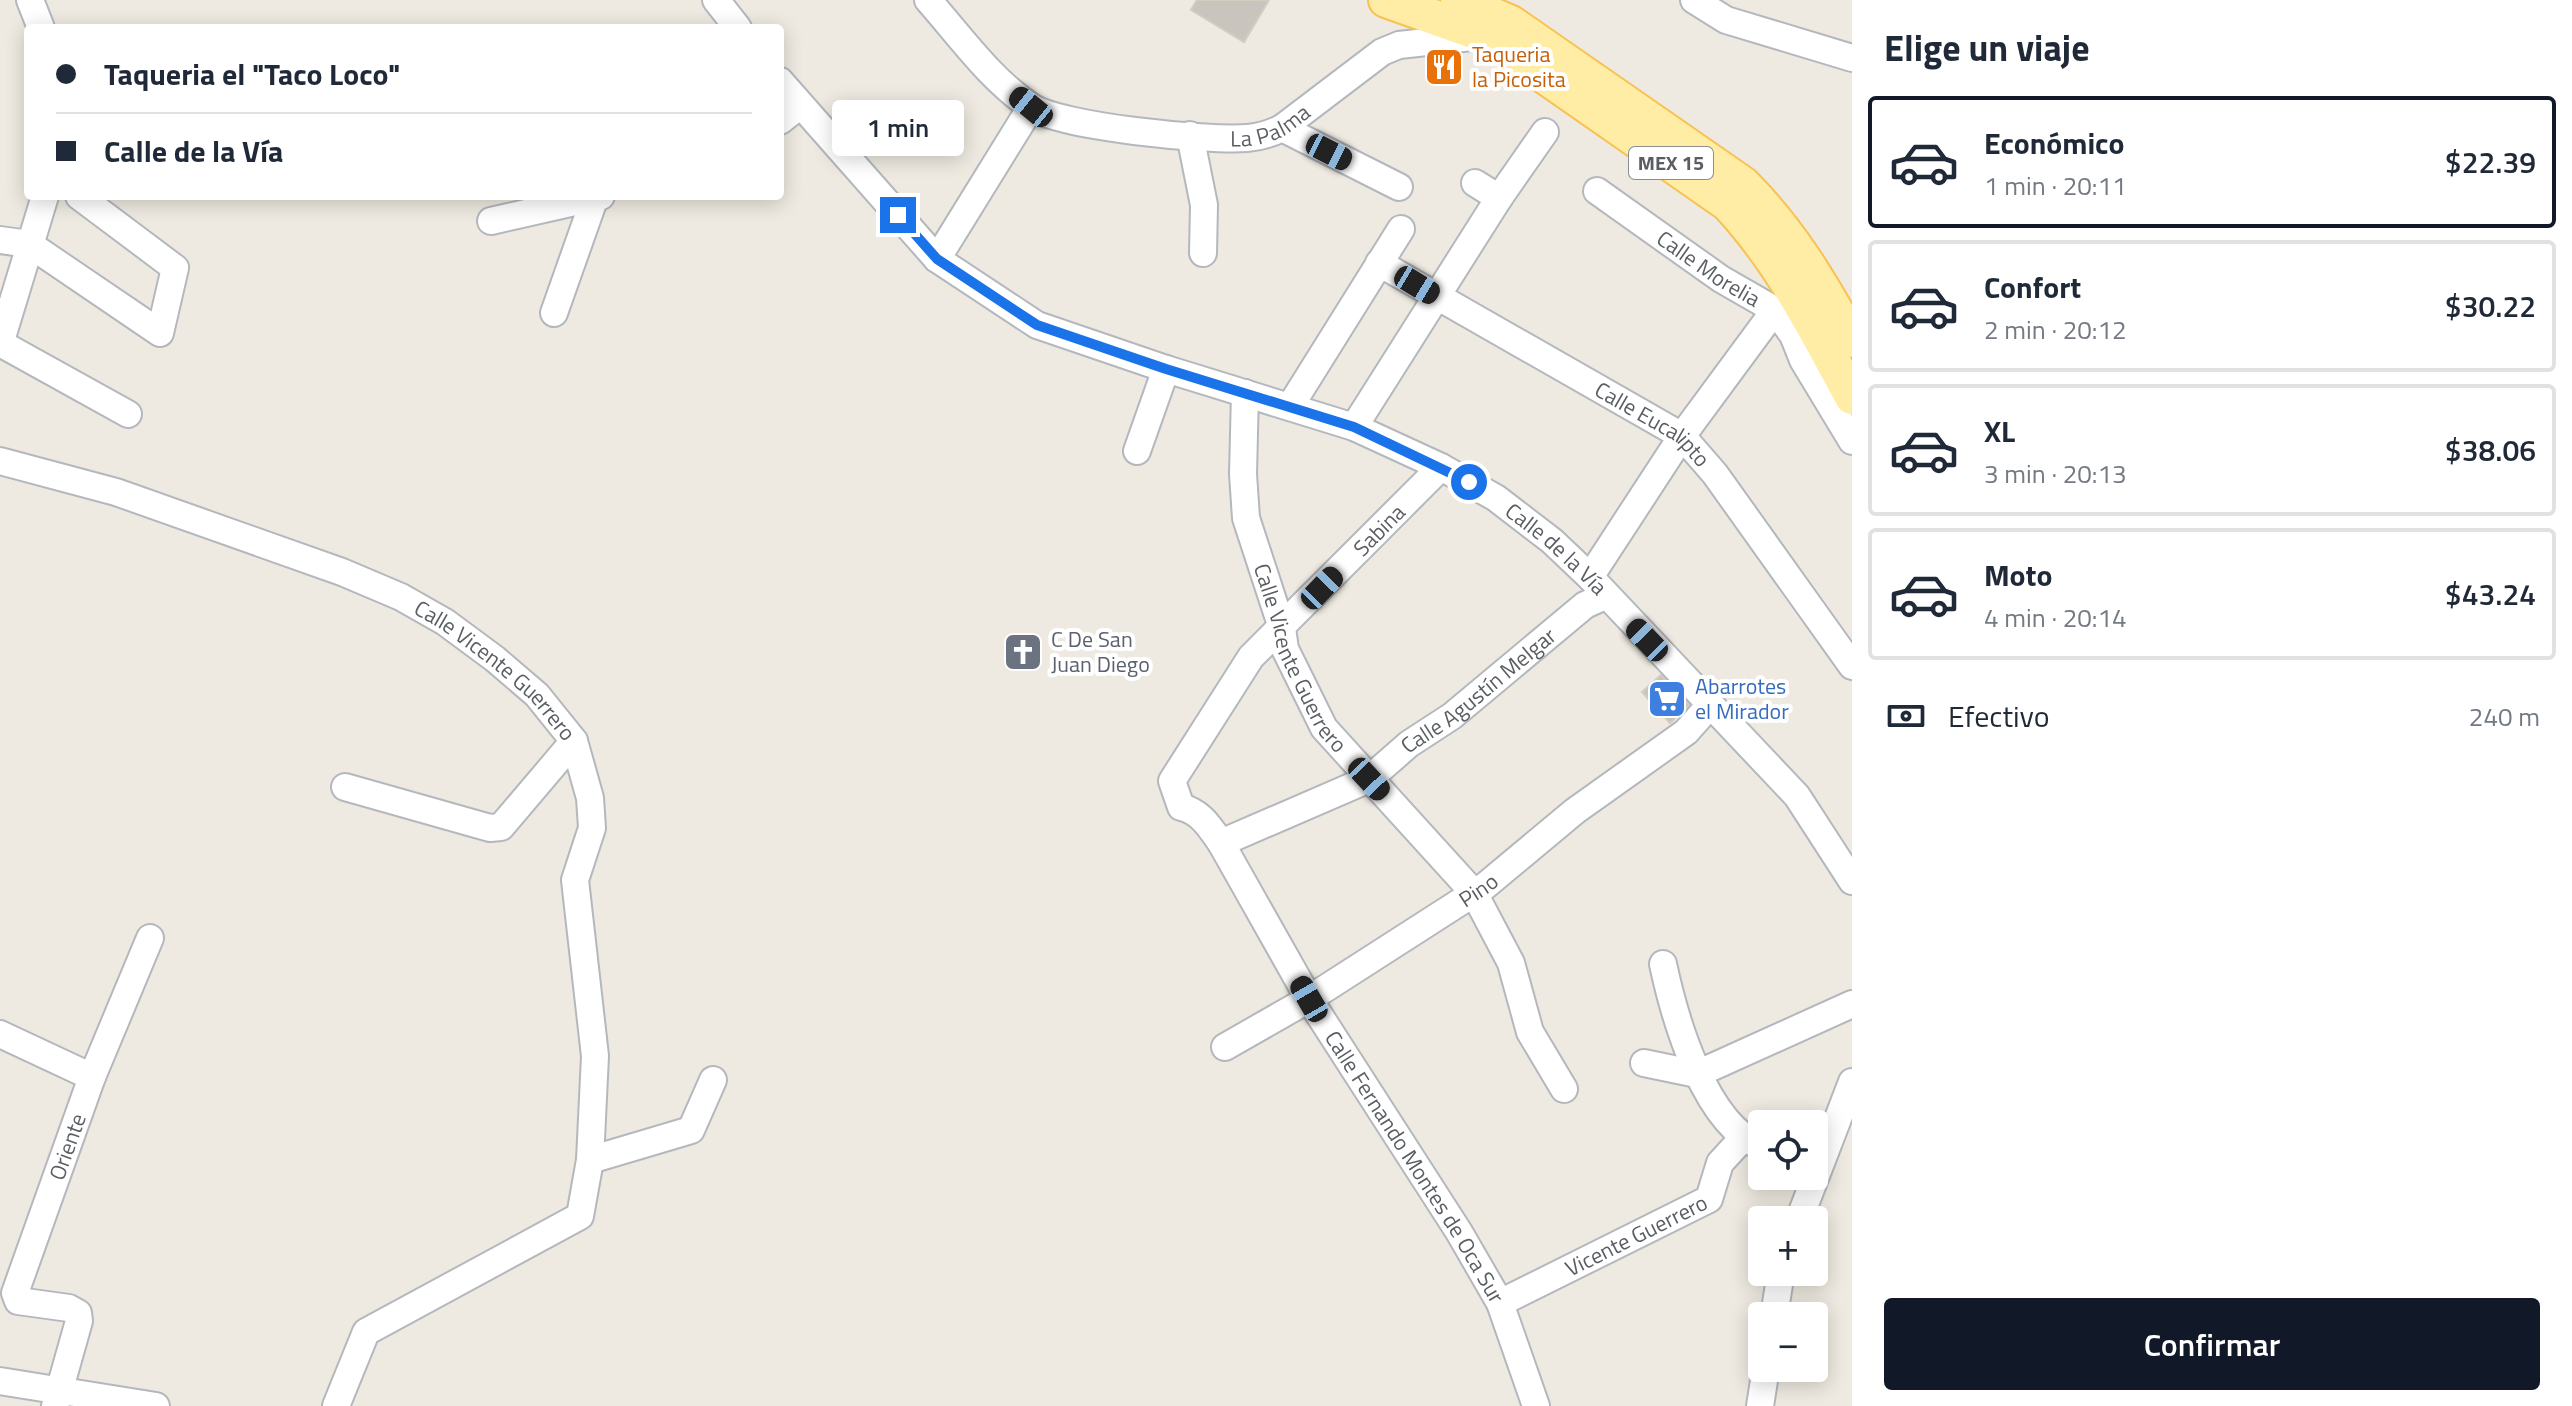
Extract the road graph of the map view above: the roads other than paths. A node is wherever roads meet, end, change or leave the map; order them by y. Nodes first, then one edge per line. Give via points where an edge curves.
1 (30, 0) edge
2 (716, 0) edge
3 (928, 0) edge
4 (1458, 0) edge
5 (1694, 0) edge
6 (1402, 4) edge
7 (1498, 20) edge
8 (39, 24) edge
9 (735, 24) edge
10 (1852, 58) edge
11 (784, 94) edge
12 (1031, 107) junction
13 (790, 114) edge
14 (1282, 128) junction
15 (1545, 132) dead end
16 (1190, 135) junction
17 (1475, 183) dead end
18 (1399, 187) dead end
19 (1597, 191) dead end
20 (1499, 198) junction
21 (44, 200) edge
22 (84, 200) edge
23 (585, 200) edge
24 (597, 200) edge
25 (491, 221) dead end
26 (1401, 229) dead end
27 (0, 240) edge
28 (29, 244) junction
29 (1203, 253) dead end
30 (937, 259) junction
31 (1379, 263) junction
32 (1436, 297) junction
33 (1775, 310) junction
34 (554, 313) dead end
35 (0, 343) edge
36 (1827, 349) edge
37 (1166, 369) junction
38 (1245, 393) junction
39 (1852, 397) edge
40 (1291, 405) junction
41 (128, 414) dead end
42 (1354, 427) junction
43 (1682, 436) junction
44 (1852, 441) edge
45 (1137, 451) dead end
46 (0, 461) edge
47 (1441, 467) junction
48 (1597, 586) junction
49 (1282, 628) junction
50 (1852, 666) edge
51 (1710, 705) junction
52 (574, 741) junction
53 (1369, 779) junction
54 (1172, 781) joint
55 (345, 787) dead end
56 (1221, 843) junction
57 (1852, 881) edge
58 (1474, 893) junction
59 (150, 938) dead end
60 (1663, 964) dead end
61 (1309, 999) junction
62 (1852, 1004) edge
63 (0, 1034) edge
64 (1225, 1047) dead end
65 (1644, 1063) dead end
66 (1697, 1074) junction
67 (92, 1077) junction
68 (713, 1080) dead end
69 (1852, 1082) edge
70 (1564, 1089) dead end
71 (1828, 1137) edge
72 (1748, 1138) edge
73 (1748, 1146) edge
74 (590, 1160) junction
75 (1500, 1303) junction
76 (0, 1381) edge
77 (1764, 1382) edge
78 (57, 1399) edge
79 (156, 1406) edge
80 (336, 1406) edge
81 (1536, 1406) edge
82 (1760, 1406) edge

1 - 8 street
2 - 9 street
3 - 12 street via 1005,86
4 - 7 main road, MEX 15
5 - 10 street via 1726,20
6 - 7 main road, MEX 15
7 - 14 street, La Palma via 1382,52
7 - 36 main road, MEX 15 via 1743,184 1816,275
11 - 13 street, Calle de la Vía
12 - 16 street, La Palma via 1054,118
12 - 30 street
13 - 30 street, Calle de la Vía
14 - 16 street, La Palma via 1244,138
14 - 18 street
15 - 20 street
16 - 29 street via 1204,205
17 - 20 street
19 - 33 street, Calle Morelia via 1721,279
20 - 32 street
21 - 28 street
22 - 28 street via 175,268 160,333
23 - 25 street
24 - 34 street
26 - 31 street
27 - 28 street
28 - 35 street
30 - 37 street, Calle de la Vía via 1037,325
31 - 32 street, Calle Eucalipto
31 - 40 street
32 - 42 street
32 - 43 street, Calle Eucalipto
33 - 36 street, Calle Morelia via 1793,335
33 - 43 street
35 - 41 street
36 - 39 main road, MEX 15
36 - 44 street, Calle Morelia
37 - 38 street, Calle de la Vía
37 - 45 street
38 - 40 street, Calle de la Vía
38 - 49 street, Calle Vicente Guerrero via 1246,518
40 - 42 street, Calle de la Vía
42 - 47 street, Calle de la Vía
43 - 48 street
43 - 50 street, Calle Eucalipto
46 - 52 street, Calle Vicente Guerrero via 116,492 401,597 495,659 537,695
47 - 48 street, Calle de la Vía via 1496,498 1552,541
47 - 49 street, Sabina
48 - 51 street, Calle de la Vía
48 - 53 street, Calle Agustín Melgar via 1585,605
49 - 53 street, Calle Vicente Guerrero via 1285,649 1324,728
49 - 54 street, Sabina via 1251,657
51 - 57 street, Calle de la Vía via 1797,796
51 - 58 street, Pino via 1686,732 1625,773
52 - 55 street via 501,827
52 - 74 street, Calle Vicente Guerrero via 590,798 592,828 575,880 595,1056
53 - 56 street, Calle Agustín Melgar
53 - 58 street, Calle Vicente Guerrero
54 - 56 street, Calle Fernando Montes de Oca Sur via 1181,807 1193,810
56 - 61 street, Calle Fernando Montes de Oca Sur
58 - 61 street, Pino
58 - 70 street, Calle Vicente Guerrero via 1511,963 1530,1032
59 - 67 street, Oriente
60 - 66 street, Vicente Guerrero
61 - 64 street, Pino
61 - 75 street, Calle Fernando Montes de Oca Sur
62 - 66 street
63 - 67 street
65 - 66 street
66 - 72 street, Vicente Guerrero
67 - 78 street, Oriente via 15,1293 18,1301 78,1313
68 - 74 street via 691,1130
69 - 71 street
73 - 75 street, Vicente Guerrero via 1720,1163 1709,1199
74 - 80 street, Calle Vicente Guerrero via 580,1216 366,1332
75 - 81 street, Calle Fernando Montes de Oca Sur
76 - 78 street
77 - 82 street
78 - 79 street

